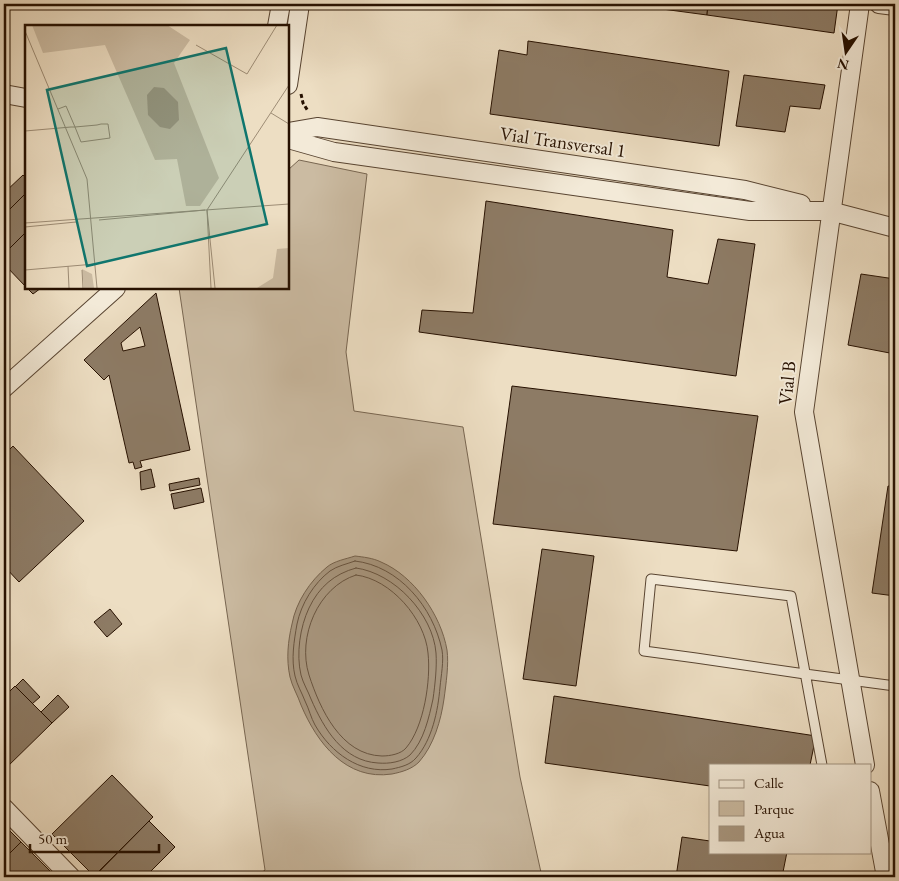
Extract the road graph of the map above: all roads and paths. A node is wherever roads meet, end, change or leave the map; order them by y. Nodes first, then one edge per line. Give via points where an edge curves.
1 (280, 4) edge
2 (300, 4) edge
3 (860, 4) edge
4 (880, 4) edge
5 (895, 6) edge
6 (277, 25) edge
7 (289, 78) edge
8 (4, 94) edge
9 (25, 98) edge
10 (289, 132) edge
11 (289, 139) edge
12 (830, 211) junction
13 (895, 217) edge
14 (895, 228) edge
15 (115, 289) edge
16 (4, 388) edge
17 (805, 674) junction
18 (850, 680) junction
19 (895, 686) edge
20 (822, 764) edge
21 (865, 764) edge
22 (872, 803) edge
23 (4, 808) edge
24 (71, 877) edge
25 (886, 877) edge

1 - 6 street
2 - 7 street
3 - 12 street, Vial B
4 - 5 street
8 - 9 street
10 - 12 street, Vial Transversal 1 via 317,128 337,130 745,190
11 - 12 street, Vial Transversal 1 via 322,150 750,211
12 - 13 street, Vial Transversal 1
12 - 14 street, Vial Transversal 1
12 - 18 street, Vial B via 804,412
15 - 16 street
17 - 17 lane via 644,651 651,579 791,596
17 - 18 lane
17 - 20 lane
18 - 19 lane
18 - 21 street, Vial B
22 - 25 street
23 - 24 street

